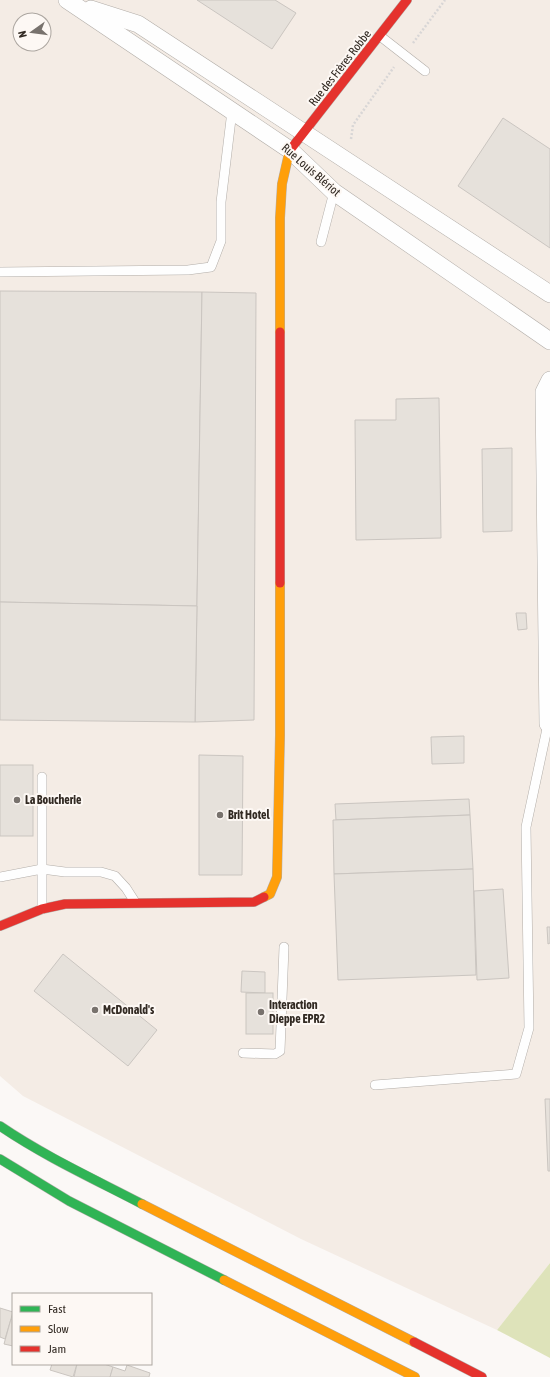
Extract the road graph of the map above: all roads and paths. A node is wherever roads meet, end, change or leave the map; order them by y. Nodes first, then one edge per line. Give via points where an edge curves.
1 (407, 0) edge
2 (445, 0) edge
3 (70, 1) edge
4 (380, 36) junction
5 (404, 55) junction
6 (425, 71) dead end
7 (232, 111) junction
8 (304, 134) junction
9 (350, 141) dead end
10 (290, 150) junction
11 (334, 192) junction
12 (321, 242) dead end
13 (0, 272) edge
14 (550, 294) edge
15 (550, 340) edge
16 (550, 380) edge
17 (548, 724) joint
18 (42, 777) dead end
19 (42, 869) junction
20 (0, 877) edge
21 (136, 903) junction
22 (42, 909) junction
23 (0, 926) edge
24 (284, 947) dead end
25 (243, 1053) dead end
26 (375, 1085) dead end
27 (0, 1126) edge
28 (0, 1159) edge
29 (415, 1377) edge
30 (482, 1377) edge

1 - 4 main road, Rue des Frères Robbe
2 - 5 path
3 - 7 street, Rue Louis Blériot
3 - 8 street, Rue Louis Blériot via 138,24
4 - 5 lane
4 - 8 main road, Rue des Frères Robbe
5 - 6 lane
5 - 9 path via 353,125
7 - 10 street, Rue Louis Blériot
7 - 13 lane via 221,202 221,241 211,266 188,270
8 - 10 main road, Rue des Frères Robbe
8 - 14 street, Rue Louis Blériot
10 - 11 street, Rue Louis Blériot
10 - 21 main road via 282,184 280,218 278,878 270,894 254,902
11 - 12 lane
11 - 15 street, Rue Louis Blériot
16 - 17 street via 544,392
17 - 26 lane via 526,827 529,1028 516,1074
18 - 19 lane
19 - 20 lane
19 - 21 lane via 101,872 115,876
19 - 22 lane
21 - 22 main road via 65,904
22 - 23 main road
24 - 25 lane via 280,1051 275,1054
27 - 30 main road via 90,1178
28 - 29 main road via 68,1201

